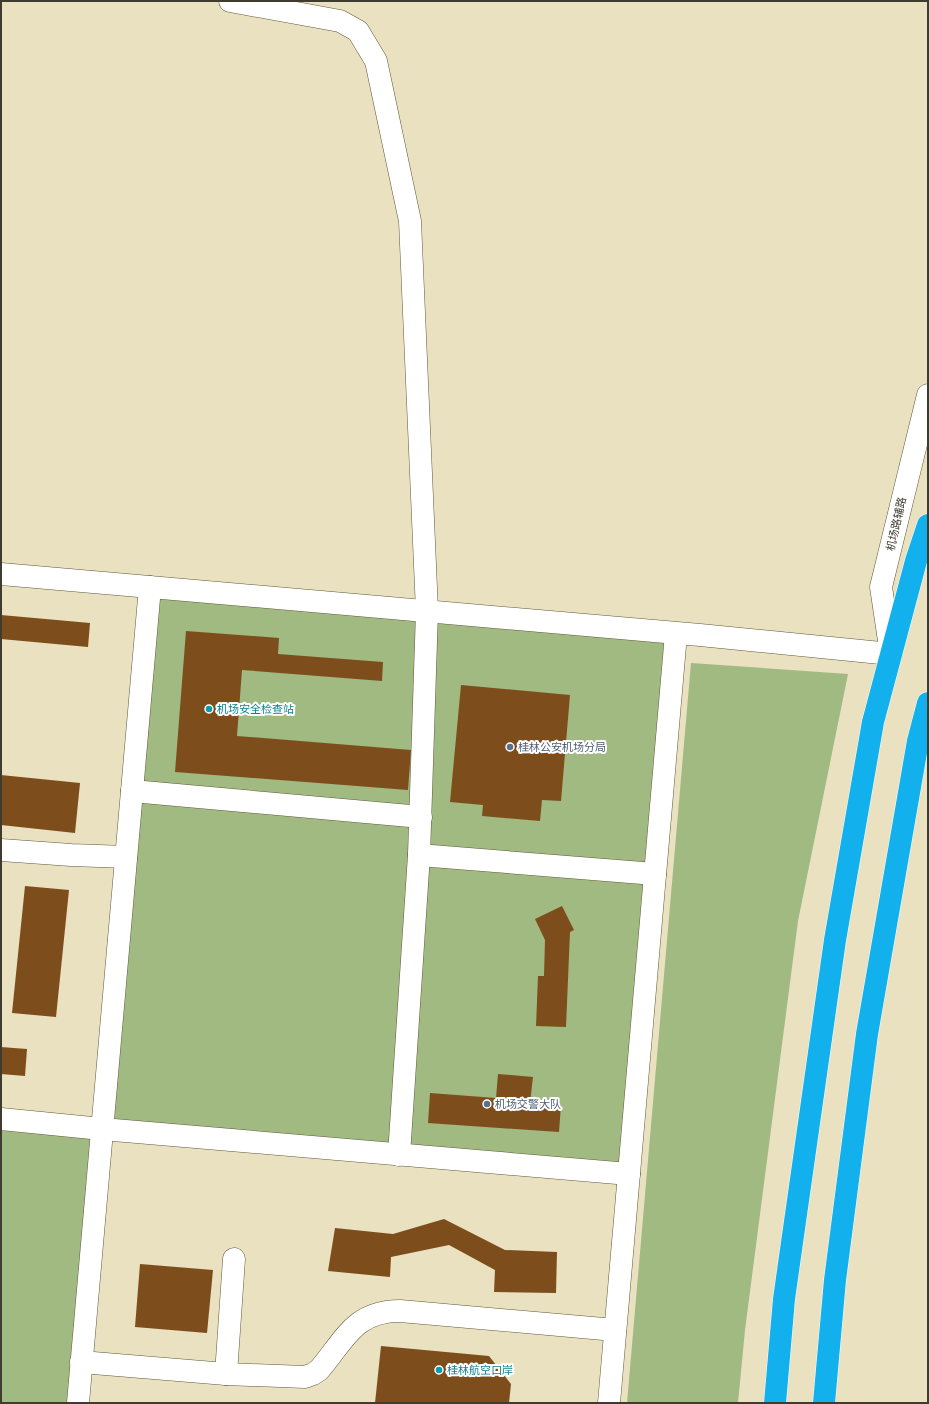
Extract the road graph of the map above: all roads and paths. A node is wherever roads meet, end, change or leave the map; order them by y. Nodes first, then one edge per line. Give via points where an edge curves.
1 (230, 1) edge
2 (928, 395) edge
3 (928, 525) edge
4 (1, 574) edge
5 (150, 587) junction
6 (427, 611) junction
7 (676, 634) junction
8 (891, 654) junction
9 (928, 703) edge
10 (132, 792) junction
11 (421, 817) junction
12 (1, 850) edge
13 (419, 855) junction
14 (126, 857) junction
15 (655, 874) junction
16 (1, 1118) edge
17 (102, 1130) junction
18 (399, 1155) junction
19 (629, 1174) junction
20 (234, 1259) dead end
21 (615, 1330) junction
22 (81, 1362) junction
23 (226, 1374) junction
24 (78, 1403) edge
25 (609, 1403) edge
26 (775, 1403) edge
27 (824, 1403) edge

1 - 6 street via 340,21 358,31 376,61 410,221
2 - 8 street, 机场路辅路 via 882,587
3 - 8 highway
4 - 5 street
5 - 6 street
5 - 10 street
6 - 7 street
6 - 11 street
7 - 8 street
7 - 15 street
8 - 26 highway via 873,722 835,940 784,1299
9 - 27 highway via 918,741 867,1034 835,1280
10 - 11 street
10 - 14 street
11 - 13 street
12 - 14 street
13 - 15 street
13 - 18 street
14 - 17 street
15 - 19 street
16 - 17 street
17 - 18 street
17 - 22 street
18 - 19 street
19 - 21 street
20 - 23 street
21 - 23 street via 386,1311 358,1323 313,1374 305,1377
21 - 25 street
22 - 23 street
22 - 24 street

